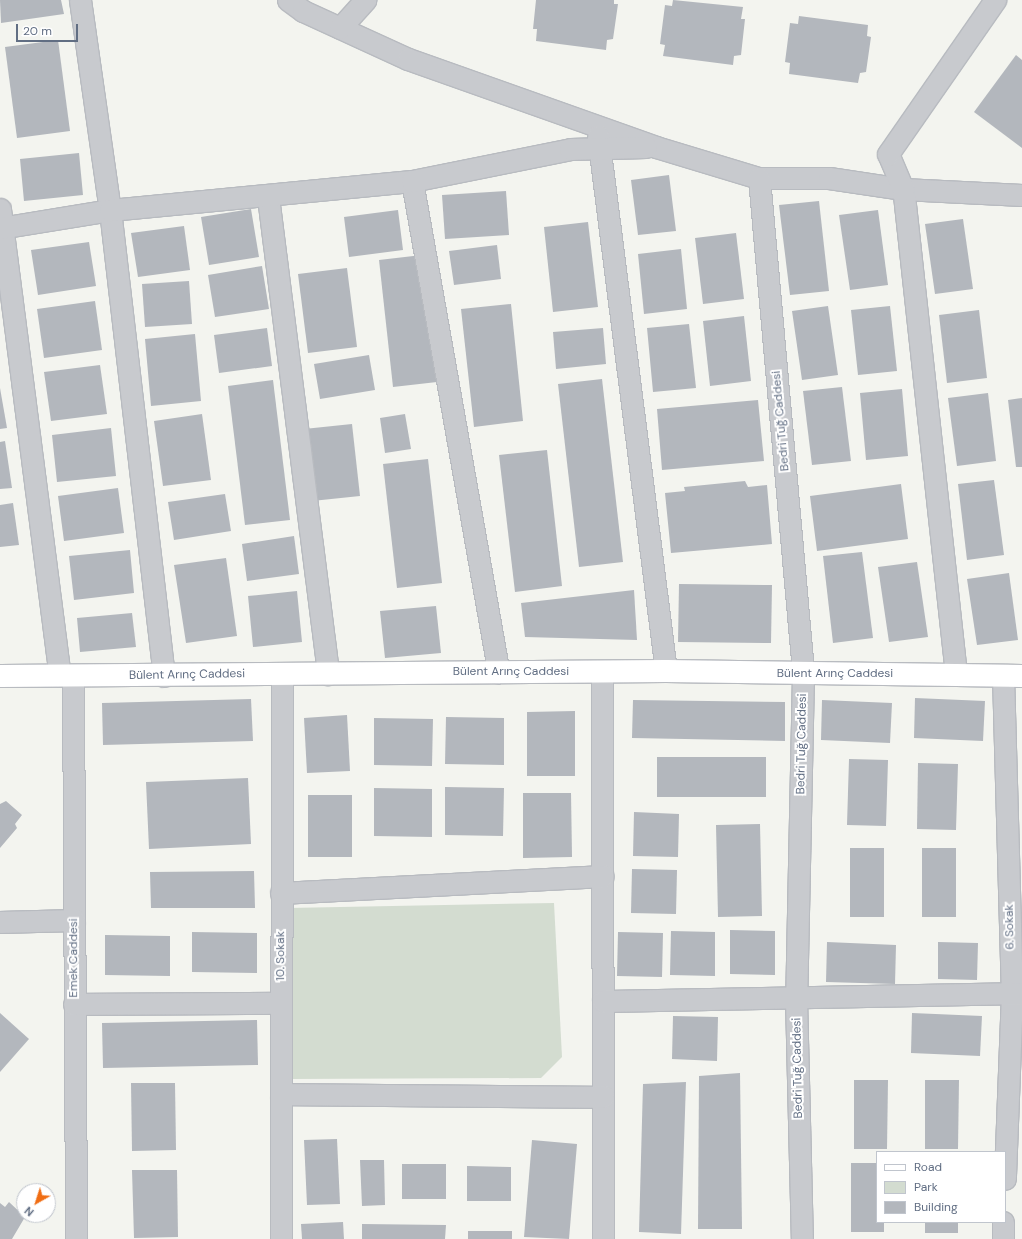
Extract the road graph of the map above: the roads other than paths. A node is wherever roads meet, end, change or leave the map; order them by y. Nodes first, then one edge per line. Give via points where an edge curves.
1 (80, 0) edge
2 (288, 0) edge
3 (365, 0) edge
4 (995, 0) edge
5 (340, 28) junction
6 (596, 126) junction
7 (656, 147) junction
8 (602, 149) junction
9 (759, 178) junction
10 (412, 181) junction
11 (904, 188) junction
12 (1022, 195) edge
13 (268, 197) junction
14 (110, 210) junction
15 (1, 221) edge
16 (666, 670) junction
17 (499, 672) junction
18 (602, 672) junction
19 (282, 674) junction
20 (328, 674) junction
21 (803, 674) junction
22 (956, 674) junction
23 (0, 676) edge
24 (67, 676) junction
25 (164, 676) junction
26 (1013, 676) edge
27 (603, 876) junction
28 (282, 893) junction
29 (74, 920) junction
30 (0, 922) edge
31 (1017, 993) edge
32 (796, 998) junction
33 (603, 1001) junction
34 (281, 1003) junction
35 (74, 1004) junction
36 (281, 1094) junction
37 (603, 1097) junction
38 (1006, 1164) edge
39 (1004, 1223) edge
40 (76, 1239) edge
41 (281, 1239) edge
42 (603, 1239) edge
43 (802, 1239) edge
44 (1003, 1239) edge

1 - 14 street
2 - 5 street via 303,12
3 - 5 street
4 - 11 street via 888,154
5 - 6 street via 408,59
6 - 7 street
6 - 8 street
7 - 8 street
7 - 9 street
8 - 10 street via 570,149
8 - 16 street
9 - 11 street via 829,178
9 - 21 street, Bedri Tuğ Caddesi
10 - 13 street
10 - 17 street
11 - 12 street
11 - 22 street
13 - 14 street
13 - 20 street
14 - 15 street
14 - 25 street
15 - 24 street, Emek Caddesi
16 - 18 street, Bülent Arınç Caddesi
16 - 21 street, Bülent Arınç Caddesi
17 - 18 street, Bülent Arınç Caddesi
17 - 20 street, Bülent Arınç Caddesi
18 - 27 street
19 - 20 street, Bülent Arınç Caddesi
19 - 25 street, Bülent Arınç Caddesi
19 - 28 street, 10. Sokak
21 - 22 street, Bülent Arınç Caddesi
21 - 32 street, Bedri Tuğ Caddesi
22 - 26 street, Bülent Arınç Caddesi
23 - 24 street, Bülent Arınç Caddesi
24 - 25 street, Bülent Arınç Caddesi
24 - 29 street, Emek Caddesi
26 - 31 street, 6. Sokak
27 - 28 street
27 - 33 street
28 - 34 street, 10. Sokak
29 - 30 street
29 - 35 street, Emek Caddesi
31 - 32 street
31 - 38 street, 6. Sokak
32 - 33 street
32 - 43 street, Bedri Tuğ Caddesi
33 - 37 street
34 - 35 street
34 - 36 street, 10. Sokak
35 - 40 street, Emek Caddesi
36 - 37 street
36 - 41 street, 10. Sokak
37 - 42 street
39 - 44 street

